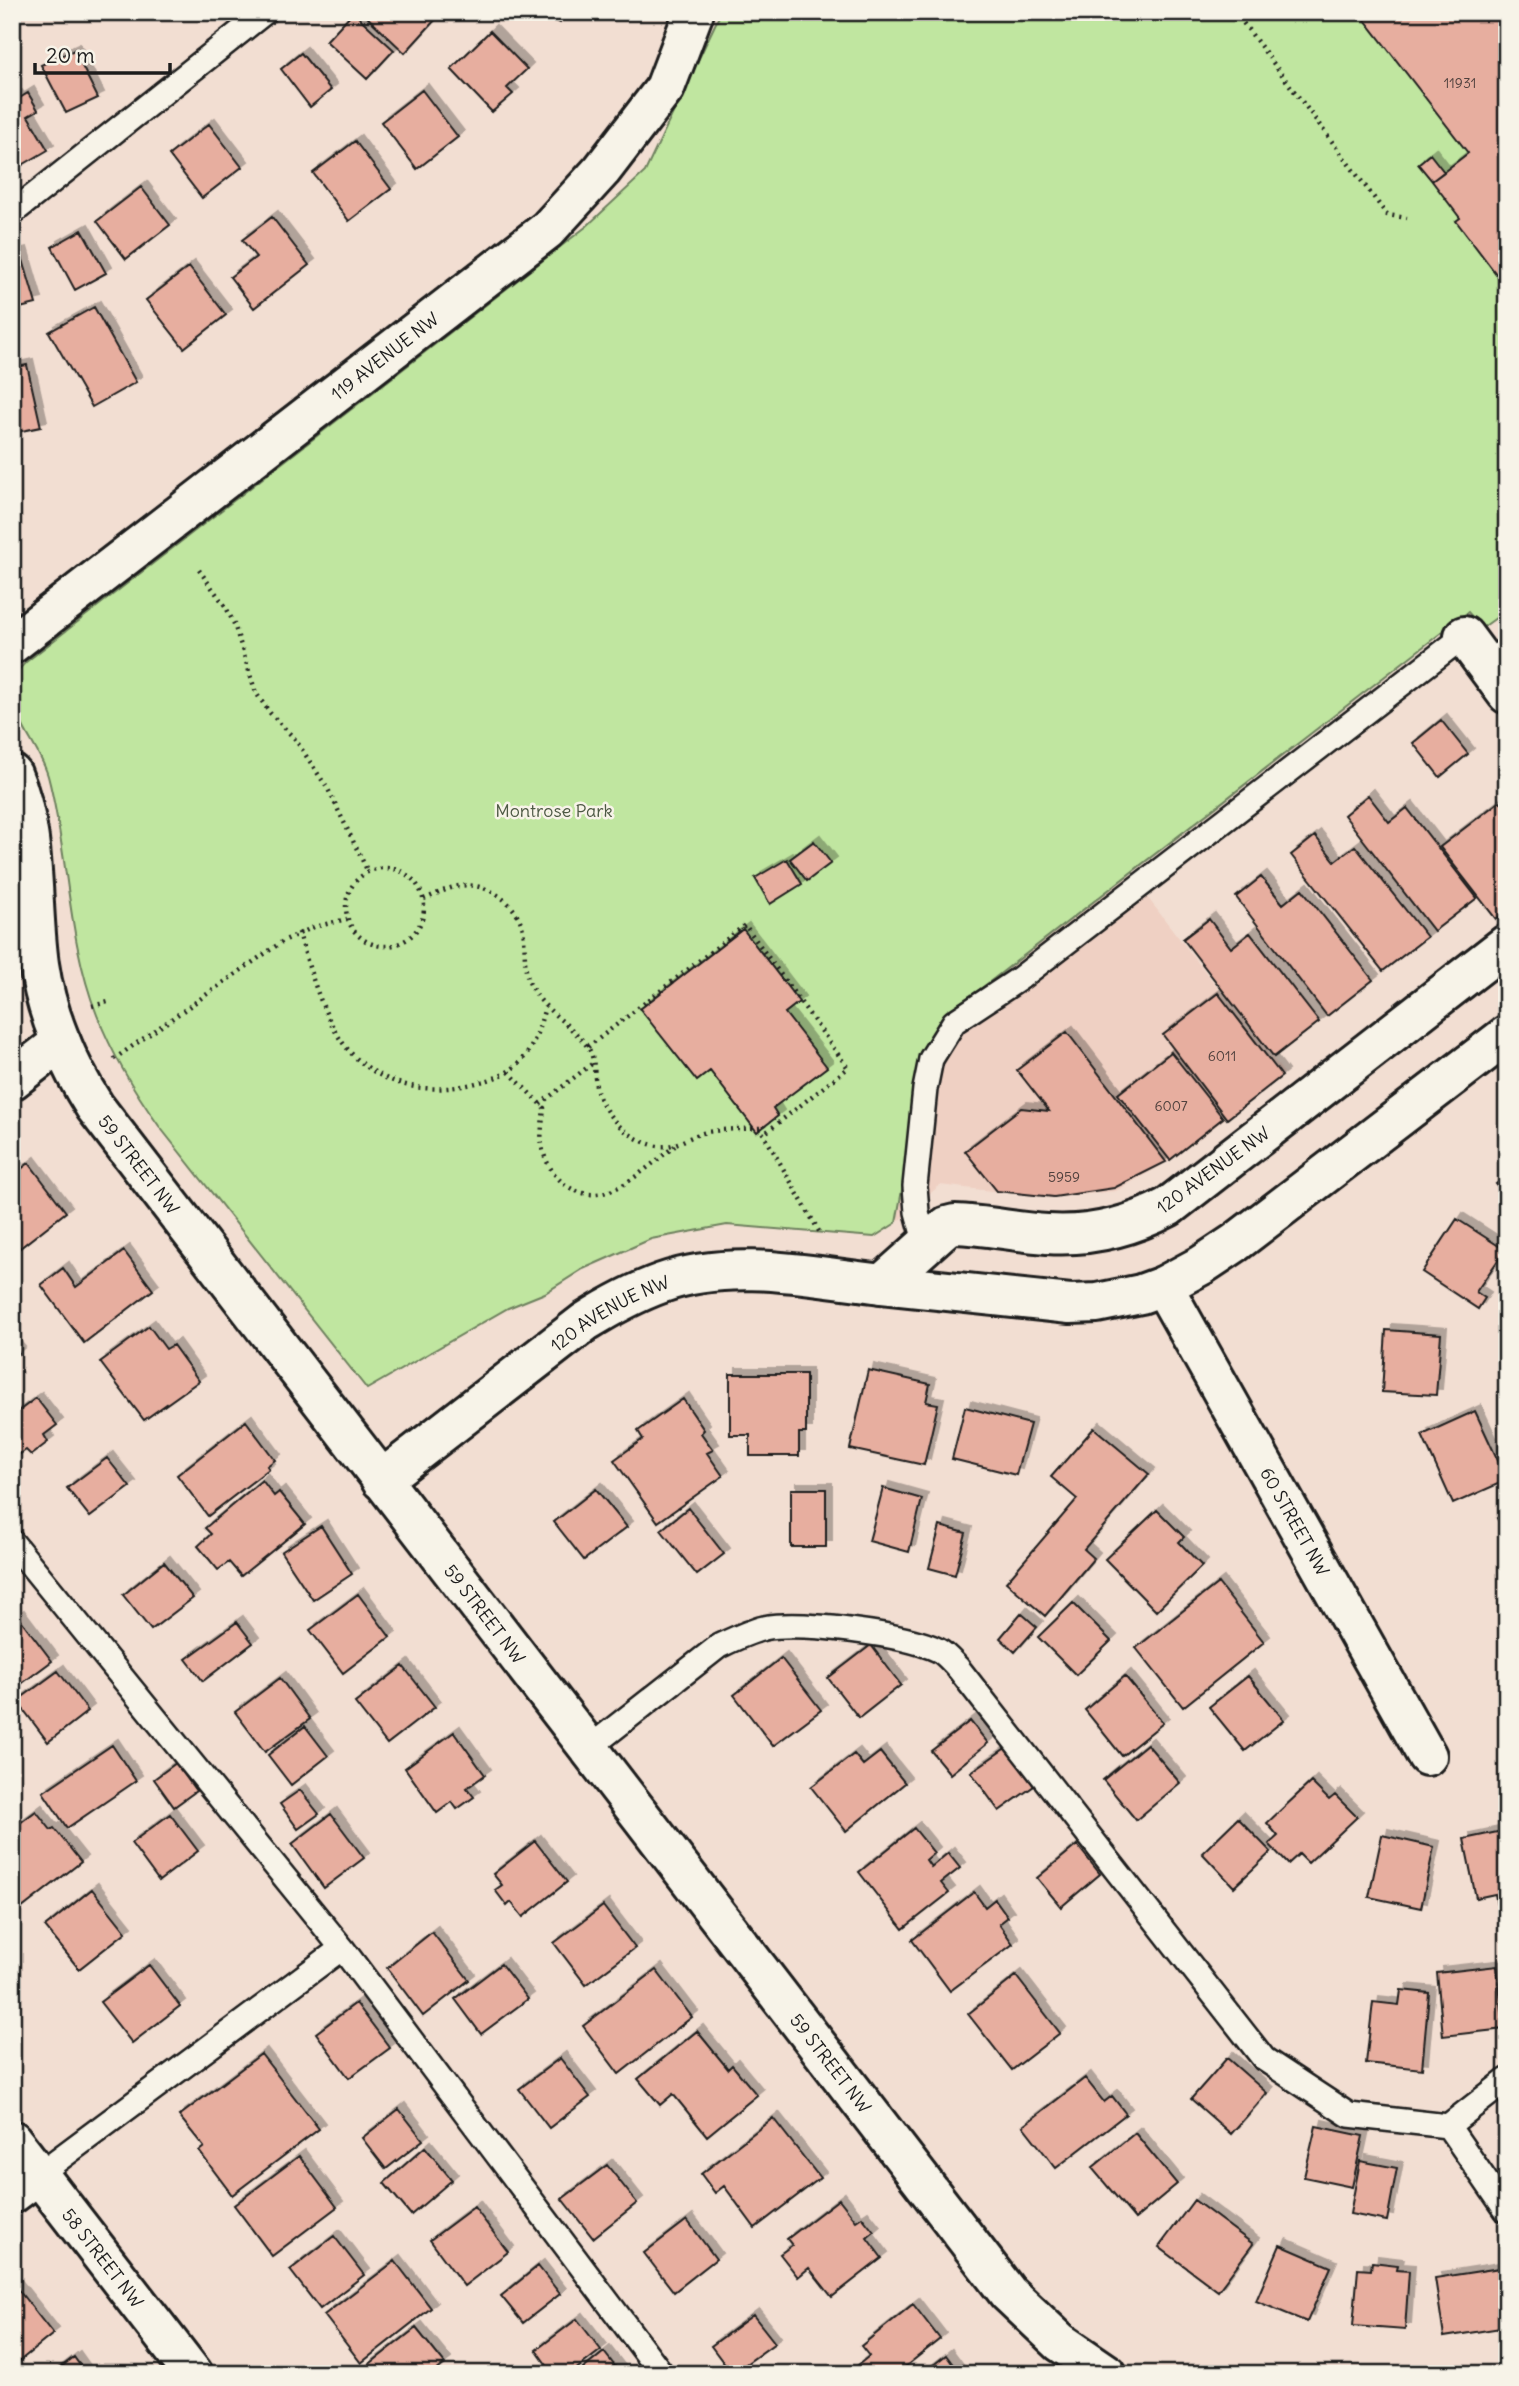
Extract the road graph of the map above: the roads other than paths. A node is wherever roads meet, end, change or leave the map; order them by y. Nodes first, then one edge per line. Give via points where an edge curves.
1 (265, 12) edge
2 (694, 12) edge
3 (12, 213) edge
4 (12, 644) edge
5 (1491, 661) edge
6 (12, 774) edge
7 (1507, 944) edge
8 (1507, 1035) edge
9 (61, 1042) junction
10 (12, 1080) edge
11 (926, 1245) junction
12 (882, 1284) junction
13 (1163, 1286) junction
14 (381, 1480) junction
15 (12, 1542) edge
16 (589, 1748) junction
17 (1427, 1756) dead end
18 (342, 1948) junction
19 (1507, 2080) edge
20 (1448, 2126) junction
21 (12, 2140) edge
22 (25, 2184) edge
23 (1506, 2210) edge
24 (193, 2374) edge
25 (662, 2374) edge
26 (1107, 2374) edge

1 - 3 lane
2 - 4 street, 119 AVENUE NW via 665,88 602,170 547,230
5 - 11 lane via 954,1022 931,1059 925,1089 915,1186
6 - 9 street, 59 STREET NW via 27,815 39,964
7 - 11 street, 120 AVENUE NW via 1168,1207 1143,1220 1078,1234 955,1224
8 - 13 street, 120 AVENUE NW via 1235,1243
9 - 10 street
9 - 14 street, 59 STREET NW via 79,1083 112,1132
11 - 12 street, 120 AVENUE NW
12 - 13 street, 120 AVENUE NW via 1070,1304 1126,1298
12 - 14 street, 120 AVENUE NW via 766,1271 698,1274 663,1282 585,1322
13 - 17 street, 60 STREET NW
14 - 16 street, 59 STREET NW
15 - 18 lane
16 - 20 lane via 719,1646 765,1628 809,1626 902,1639 940,1651 958,1668 1264,2059 1349,2115
16 - 26 street, 59 STREET NW via 1008,2293 1060,2342
18 - 22 lane
18 - 25 lane
19 - 20 lane
20 - 23 lane
21 - 22 street, 58 STREET NW
22 - 24 street, 58 STREET NW

